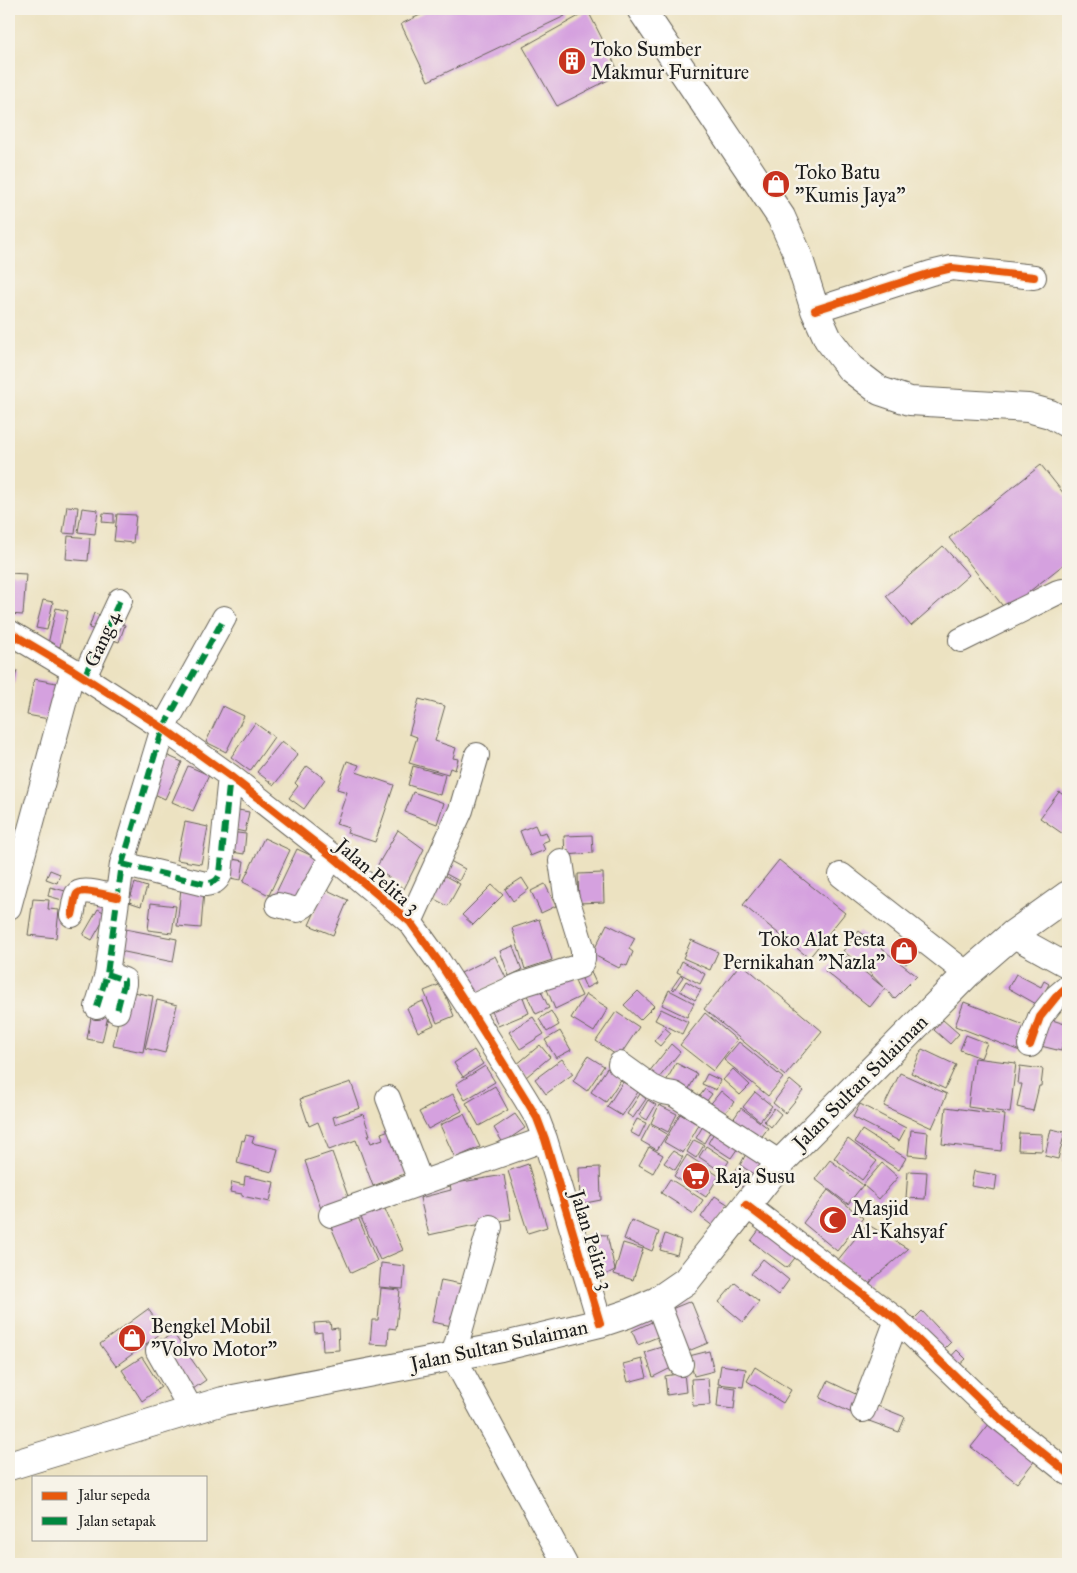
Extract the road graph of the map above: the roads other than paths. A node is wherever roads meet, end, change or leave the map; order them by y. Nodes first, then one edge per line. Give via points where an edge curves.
1 (641, 9) edge
2 (1034, 277) dead end
3 (815, 310) junction
4 (1068, 424) edge
5 (1068, 590) edge
6 (120, 600) dead end
7 (224, 618) dead end
8 (9, 632) edge
9 (960, 640) dead end
10 (79, 674) junction
11 (163, 728) junction
12 (477, 755) dead end
13 (230, 776) junction
14 (332, 856) junction
15 (560, 861) dead end
16 (122, 864) junction
17 (841, 875) dead end
18 (1068, 895) edge
19 (116, 897) junction
20 (278, 905) dead end
21 (9, 907) edge
22 (72, 915) dead end
23 (410, 922) junction
24 (1012, 935) junction
25 (1068, 966) edge
26 (967, 974) junction
27 (1068, 987) edge
28 (470, 1008) junction
29 (107, 1009) dead end
30 (1030, 1044) dead end
31 (620, 1064) dead end
32 (388, 1098) dead end
33 (545, 1139) junction
34 (780, 1163) junction
35 (422, 1183) junction
36 (746, 1205) junction
37 (331, 1215) dead end
38 (490, 1227) dead end
39 (657, 1301) junction
40 (897, 1320) junction
41 (600, 1323) junction
42 (158, 1351) dead end
43 (453, 1356) junction
44 (681, 1364) dead end
45 (863, 1410) dead end
46 (192, 1411) junction
47 (9, 1466) edge
48 (1068, 1474) edge
49 (565, 1564) edge

1 - 3 main road via 781,218 797,253
2 - 3 street via 952,268
3 - 4 main road via 828,339 850,368 880,390 910,401 1028,408 1050,414
5 - 9 street
6 - 10 street, Gang 4
7 - 11 street
8 - 10 street, Jalan Pelita 3
10 - 11 street, Jalan Pelita 3
10 - 21 street, Gang 4
11 - 13 street, Jalan Pelita 3
11 - 16 street
12 - 23 street via 461,810
13 - 14 street, Jalan Pelita 3
13 - 16 street via 217,879 205,884
14 - 20 street via 305,905 297,910
14 - 23 street, Jalan Pelita 3
15 - 28 street via 566,895 583,950 584,959 580,966 520,986
16 - 19 street
17 - 26 street
18 - 24 main road, Jalan Sultan Sulaiman
19 - 22 street via 85,890 80,892 76,895
19 - 29 street via 107,974
23 - 28 street, Jalan Pelita 3
24 - 25 street
24 - 26 main road, Jalan Sultan Sulaiman
26 - 34 main road, Jalan Sultan Sulaiman
27 - 30 street via 1040,1017
28 - 33 street, Jalan Pelita 3 via 537,1118
31 - 34 street via 657,1089 674,1094
32 - 35 street
33 - 35 street
33 - 41 street, Jalan Pelita 3
34 - 36 main road, Jalan Sultan Sulaiman
35 - 37 street
36 - 39 main road, Jalan Sultan Sulaiman via 686,1280
36 - 40 street
38 - 43 street
39 - 41 main road, Jalan Sultan Sulaiman
39 - 44 street
40 - 45 street
40 - 48 street via 998,1417
41 - 43 main road, Jalan Sultan Sulaiman
42 - 46 street
43 - 46 main road, Jalan Sultan Sulaiman
43 - 49 street
46 - 47 main road, Jalan Sultan Sulaiman

